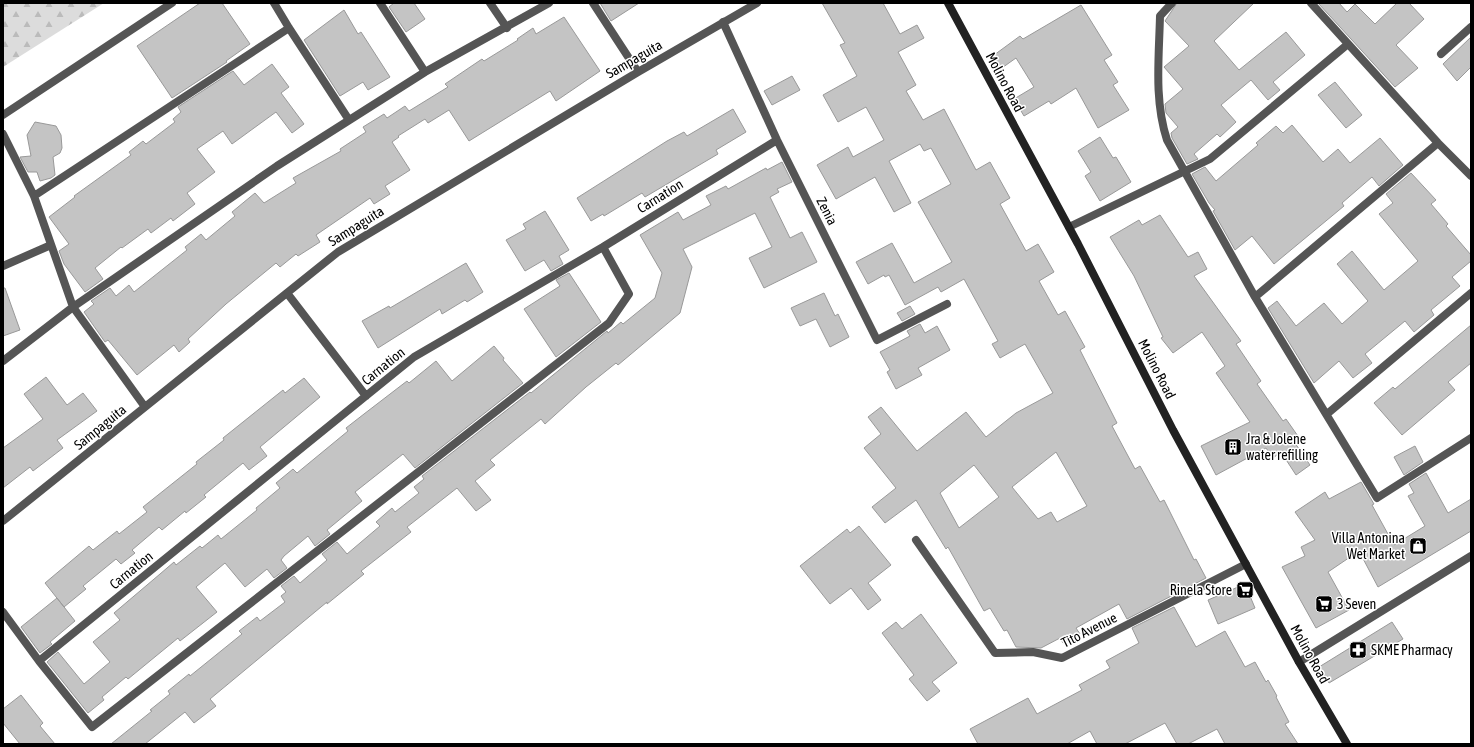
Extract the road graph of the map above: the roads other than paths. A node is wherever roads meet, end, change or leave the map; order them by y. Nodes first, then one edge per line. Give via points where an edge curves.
1 (172, 3) edge
2 (274, 3) edge
3 (380, 3) edge
4 (490, 3) edge
5 (549, 3) edge
6 (593, 3) edge
7 (757, 3) edge
8 (948, 3) edge
9 (1172, 3) edge
10 (1311, 3) edge
11 (723, 22) junction
12 (1471, 27) edge
13 (289, 28) junction
14 (507, 28) junction
15 (1348, 44) junction
16 (1441, 54) dead end
17 (425, 72) junction
18 (638, 72) junction
19 (3, 115) edge
20 (350, 120) junction
21 (3, 134) edge
22 (777, 140) junction
23 (1438, 143) junction
24 (1184, 172) junction
25 (1471, 176) edge
26 (34, 196) junction
27 (1069, 227) junction
28 (51, 246) junction
29 (603, 247) junction
30 (3, 266) edge
31 (287, 293) junction
32 (1471, 293) edge
33 (1255, 297) junction
34 (948, 304) dead end
35 (73, 307) junction
36 (3, 360) edge
37 (366, 396) junction
38 (145, 408) junction
39 (1327, 414) junction
40 (1471, 438) edge
41 (3, 521) edge
42 (916, 540) dead end
43 (1471, 556) edge
44 (1246, 564) junction
45 (3, 612) edge
46 (39, 661) junction
47 (1299, 662) junction
48 (1347, 744) edge

1 - 19 street
2 - 13 street
3 - 17 street
4 - 14 street
5 - 14 street
6 - 18 street
7 - 11 street, Sampaguita
8 - 27 main road, Molino Road
9 - 24 street via 1160,16 1158,91 1161,120 1167,140
10 - 15 street
11 - 18 street, Sampaguita
11 - 22 street, Zenia
12 - 16 street
13 - 20 street
13 - 26 street
14 - 17 street
15 - 23 street
15 - 24 street via 1210,159
17 - 20 street
18 - 31 street, Sampaguita via 338,252
20 - 35 street via 277,166
21 - 26 street
22 - 29 street, Carnation
22 - 34 street, Zenia via 877,340
23 - 25 street
23 - 33 street
24 - 27 street
24 - 33 street
26 - 28 street
27 - 44 main road, Molino Road via 1173,430
28 - 30 street
28 - 35 street
29 - 37 street, Carnation via 414,357
29 - 46 street via 629,294 609,323 92,727
31 - 37 street
31 - 38 street, Sampaguita
32 - 39 street
33 - 39 street
35 - 36 street
35 - 38 street
37 - 46 street, Carnation
38 - 41 street, Sampaguita
39 - 40 street via 1377,498
42 - 44 street, Tito Avenue via 995,653 1033,652 1062,658
43 - 47 street
44 - 47 main road, Molino Road
45 - 46 street
47 - 48 main road, Molino Road

